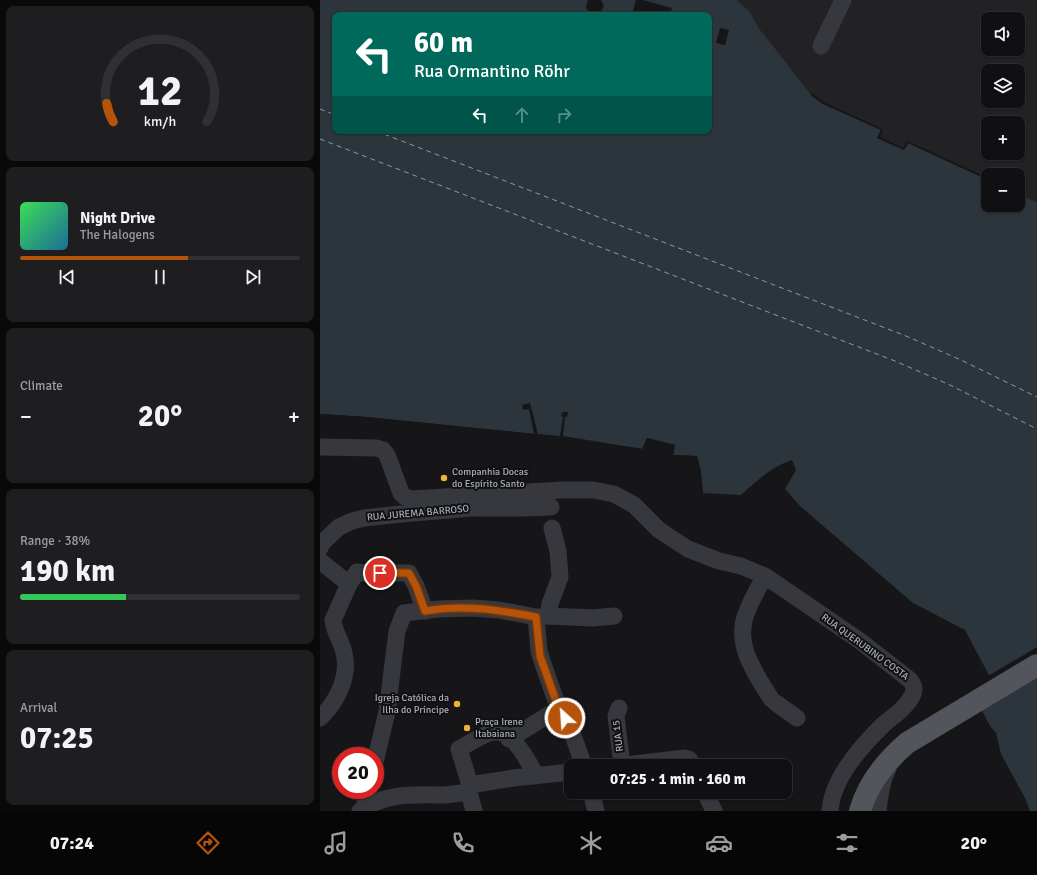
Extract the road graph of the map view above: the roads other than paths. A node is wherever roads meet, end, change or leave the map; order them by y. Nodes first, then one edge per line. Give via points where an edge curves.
1 (843, 0) edge
2 (821, 46) dead end
3 (320, 446) edge
4 (551, 507) dead end
5 (552, 528) dead end
6 (320, 548) edge
7 (320, 561) edge
8 (765, 576) junction
9 (349, 584) junction
10 (425, 611) junction
11 (542, 616) junction
12 (614, 616) dead end
13 (1037, 665) edge
14 (560, 708) junction
15 (619, 708) dead end
16 (320, 718) edge
17 (797, 718) dead end
18 (515, 744) junction
19 (379, 747) edge
20 (895, 754) junction
21 (581, 759) edge
22 (619, 759) edge
23 (676, 759) edge
24 (689, 759) edge
25 (564, 773) edge
26 (536, 776) junction
27 (469, 789) junction
28 (365, 799) edge
29 (593, 799) edge
30 (708, 799) edge
31 (362, 810) edge
32 (474, 811) edge
33 (596, 811) edge
34 (714, 811) edge
35 (830, 811) edge
36 (860, 811) edge
37 (878, 811) edge

1 - 2 street
3 - 8 street via 383,450 401,493 411,499 561,490 593,490 614,494 634,505 659,530 688,549
4 - 6 street, RUA JUREMA BARROSO via 480,508 401,514 352,521 340,527
5 - 11 street via 558,551 560,577 550,604
7 - 9 street
8 - 17 street via 745,616 742,633 745,653 773,701
8 - 35 street, RUA QUERUBINO COSTA via 860,641 914,685 911,698 855,756 838,782 830,803
9 - 10 street via 357,572 409,573
9 - 16 street via 333,620 345,660 344,682 329,710
10 - 11 street via 485,608
10 - 19 street via 404,613 397,631 387,712
11 - 12 street
11 - 14 street via 540,656
13 - 20 main road via 907,743
14 - 18 street
14 - 21 street
15 - 22 street, RUA 15 via 616,716
18 - 26 street via 525,755
18 - 27 street via 503,733 491,732 459,749
20 - 36 main road via 875,777 864,795
20 - 37 street via 884,776
23 - 24 street
25 - 26 street
26 - 27 street via 513,778
27 - 31 street via 445,795 400,795 379,800
27 - 32 street
28 - 31 street
29 - 33 street
30 - 34 street

